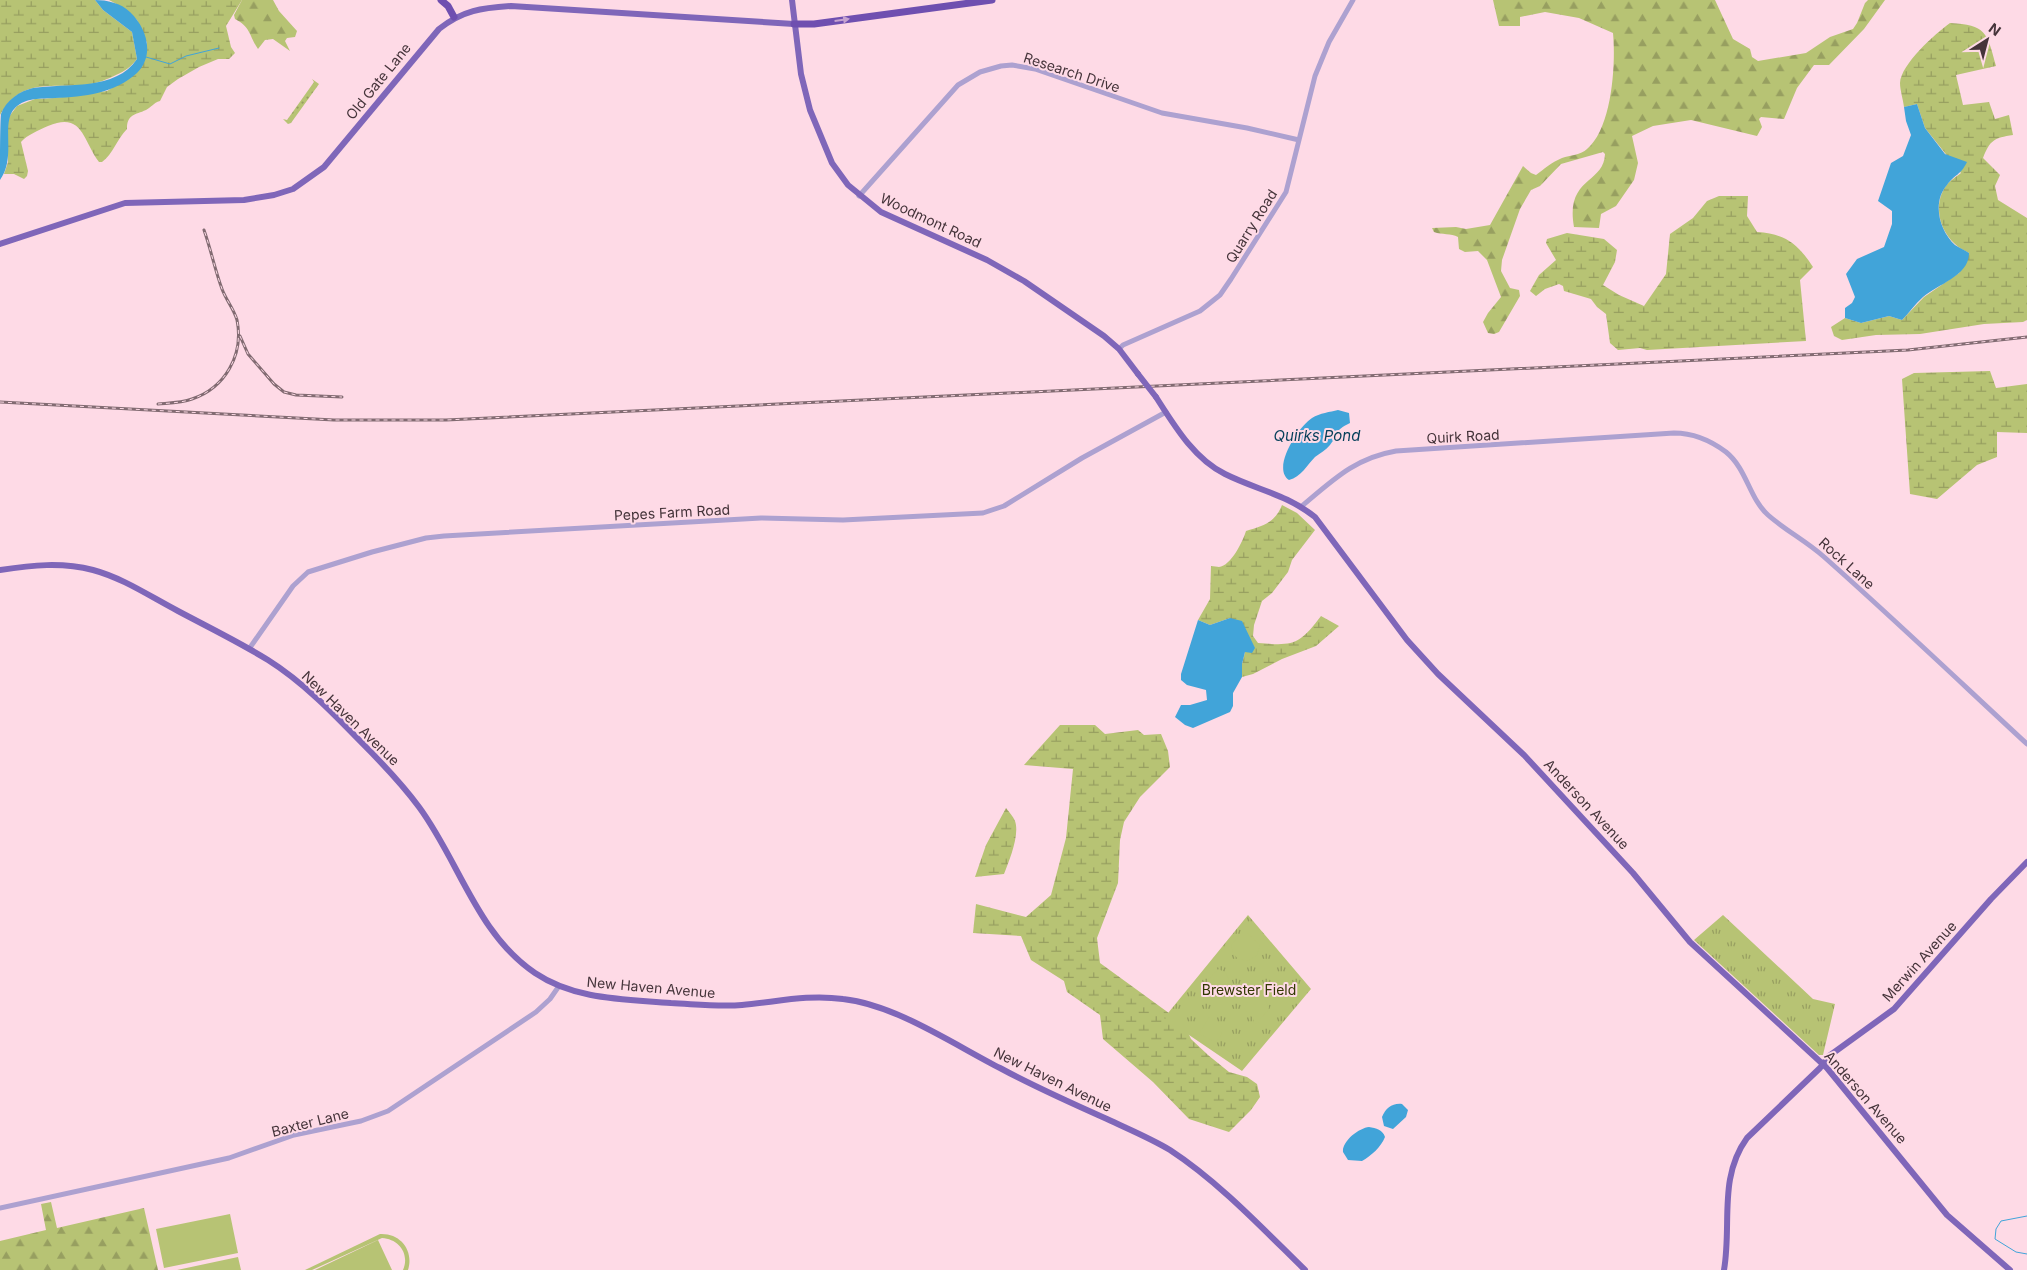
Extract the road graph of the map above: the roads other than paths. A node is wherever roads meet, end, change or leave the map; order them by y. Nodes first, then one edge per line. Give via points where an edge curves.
1 (441, 0) edge
2 (792, 0) edge
3 (992, 0) edge
4 (1353, 0) edge
5 (454, 17) junction
6 (794, 24) junction
7 (1298, 140) junction
8 (860, 196) junction
9 (0, 244) edge
10 (1119, 349) junction
11 (1138, 374) joint
12 (1166, 412) junction
13 (1643, 435) joint
14 (1302, 506) junction
15 (0, 570) edge
16 (249, 649) junction
17 (2027, 744) edge
18 (2027, 862) edge
19 (559, 986) junction
20 (1823, 1064) junction
21 (0, 1208) edge
22 (1305, 1270) edge
23 (1724, 1270) edge
24 (2010, 1270) edge

1 - 5 highway
2 - 6 main road, Woodmont Road
6 -> 3 highway
4 - 7 street, Quarry Road via 1324,53
5 - 6 main road, Old Gate Lane via 473,10 511,6
5 - 9 main road, Old Gate Lane via 426,42 324,167 293,189 244,200 125,203
6 - 8 main road, Woodmont Road via 810,110 832,163 843,180
7 - 8 street, Research Drive via 1162,113 1034,69 1001,66 980,72 958,84
7 - 10 street, Quarry Road via 1286,192 1220,295 1200,310
8 - 10 main road, Woodmont Road via 881,212 1008,272
10 - 11 main road, Woodmont Road
11 - 12 main road, Anderson Avenue, bridge
12 - 14 main road, Anderson Avenue via 1207,463
12 - 16 street, Pepes Farm Road via 1004,506 982,513 843,520 761,518 454,535 417,540 303,575
13 - 14 street, Quirk Road via 1383,453 1346,469
13 - 17 street, Rock Lane via 1694,435 1727,453 1741,468 1768,515 1821,554
14 - 20 main road, Anderson Avenue via 1315,517 1422,658 1524,755 1633,873 1694,946
15 - 16 main road, New Haven Avenue via 52,564 99,572 140,590
16 - 19 main road, New Haven Avenue via 315,696 399,782 427,819 501,943 530,969
18 - 20 main road, Merwin Avenue via 1894,1009 1828,1056
19 - 21 street, Baxter Lane via 536,1012 388,1111 361,1121 299,1134 229,1158
19 - 22 main road, New Haven Avenue via 598,997 710,1005 816,997 841,998 872,1005 1171,1151 1218,1188
20 - 23 main road, Merwin Avenue via 1758,1126 1739,1149 1729,1182
20 - 24 main road, Anderson Avenue via 1947,1215

